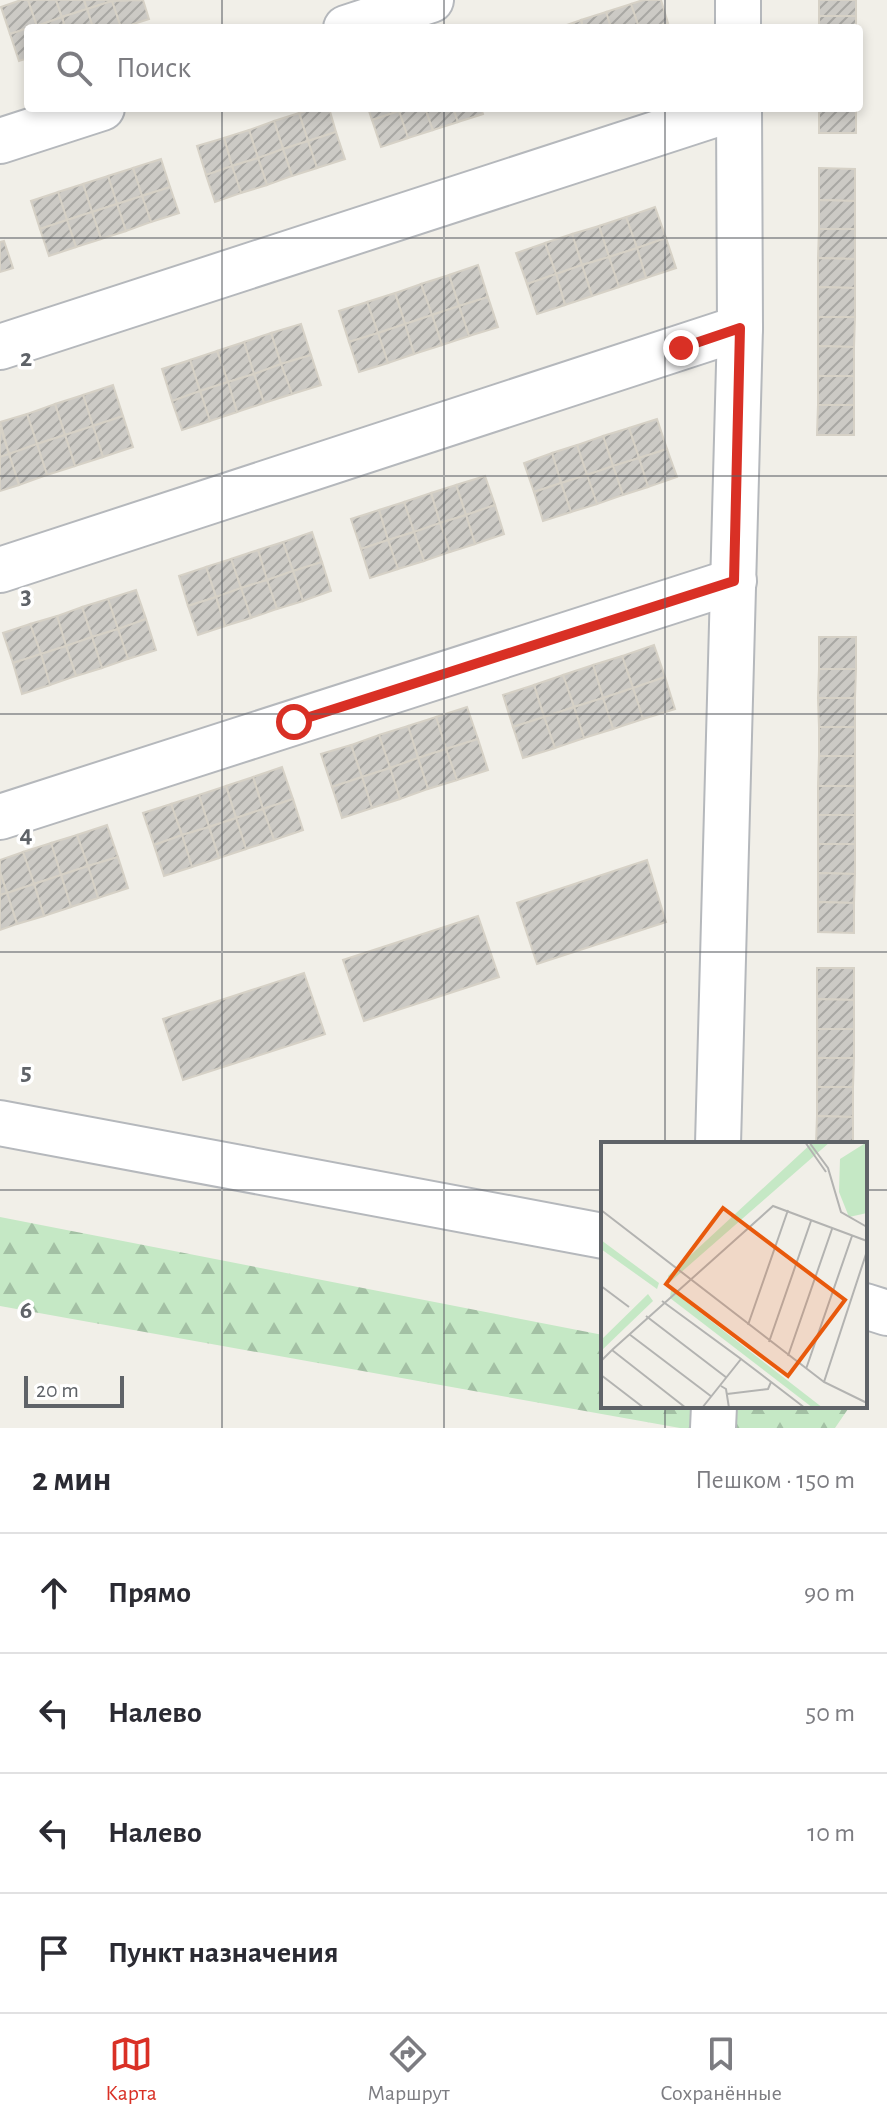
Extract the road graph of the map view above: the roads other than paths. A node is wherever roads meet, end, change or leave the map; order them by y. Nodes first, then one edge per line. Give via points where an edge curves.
1 (431, 0) edge
2 (738, 0) edge
3 (358, 24) edge
4 (738, 24) edge
5 (90, 112) edge
6 (725, 112) edge
7 (737, 112) edge
8 (0, 141) edge
9 (740, 328) junction
10 (0, 347) edge
11 (0, 570) edge
12 (734, 581) junction
13 (0, 817) edge
14 (0, 1123) edge
15 (718, 1142) edge
16 (601, 1236) edge
17 (867, 1307) edge
18 (887, 1313) edge
19 (714, 1408) edge
20 (713, 1428) edge

1 - 3 street
2 - 4 street
5 - 8 street
6 - 10 street
7 - 9 street
9 - 11 street
9 - 12 street
12 - 13 street
12 - 15 street
14 - 16 street
17 - 18 street
19 - 20 street

